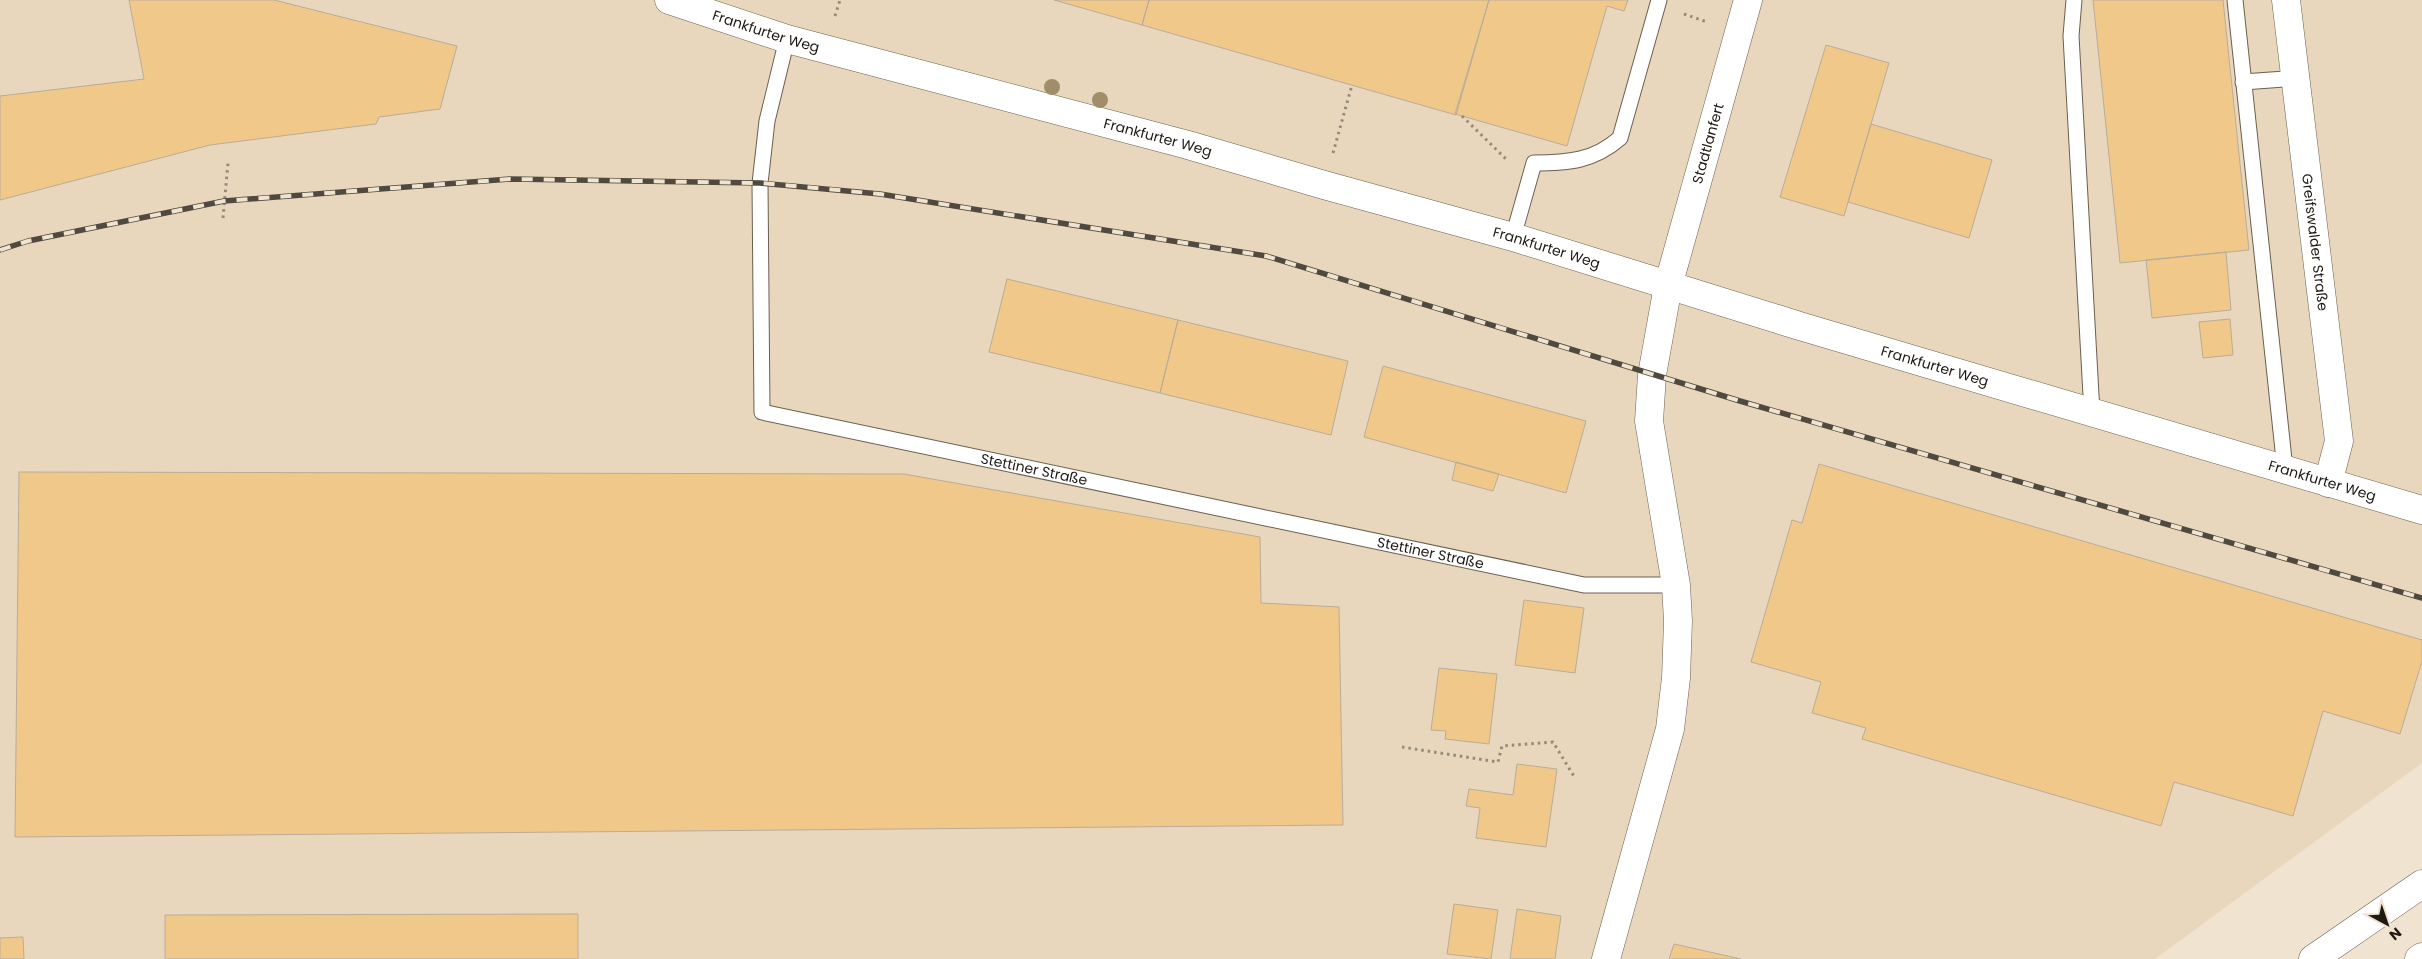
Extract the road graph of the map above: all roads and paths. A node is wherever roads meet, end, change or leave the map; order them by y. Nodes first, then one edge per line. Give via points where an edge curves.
1 (669, 0) edge
2 (1659, 0) edge
3 (1748, 0) edge
4 (2074, 0) edge
5 (2235, 0) edge
6 (2286, 0) edge
7 (787, 38) junction
8 (2297, 78) junction
9 (2243, 82) junction
10 (1352, 85) dead end
11 (228, 163) dead end
12 (1324, 185) junction
13 (223, 218) dead end
14 (1513, 237) junction
15 (1668, 286) junction
16 (2092, 413) junction
17 (2284, 469) junction
18 (2328, 483) junction
19 (2422, 510) edge
20 (1676, 585) junction
21 (1402, 747) dead end
22 (1575, 778) dead end
23 (2422, 884) edge
24 (1606, 959) edge
25 (2313, 959) edge

1 - 7 main road, Frankfurter Weg
2 - 14 lane via 1620,138 1607,149 1572,162 1534,163
3 - 15 main road, Stadtlanfert
4 - 16 lane via 2071,36
5 - 9 lane
6 - 8 main road, Greifswalder Straße
7 - 12 main road, Frankfurter Weg via 1188,145
7 - 20 lane, Stettiner Straße via 767,122 760,183 762,412 1584,585
8 - 9 lane
8 - 18 main road, Greifswalder Straße via 2339,441
9 - 17 lane
10 - 12 path
11 - 13 path
12 - 14 main road, Frankfurter Weg
14 - 15 main road, Frankfurter Weg
15 - 16 main road, Frankfurter Weg
15 - 20 main road via 1652,375 1649,421
16 - 17 main road, Frankfurter Weg
17 - 18 main road, Frankfurter Weg
18 - 19 main road, Frankfurter Weg
20 - 24 main road via 1676,678 1670,729
21 - 22 path via 1498,762 1502,746 1553,742
23 - 25 main road

